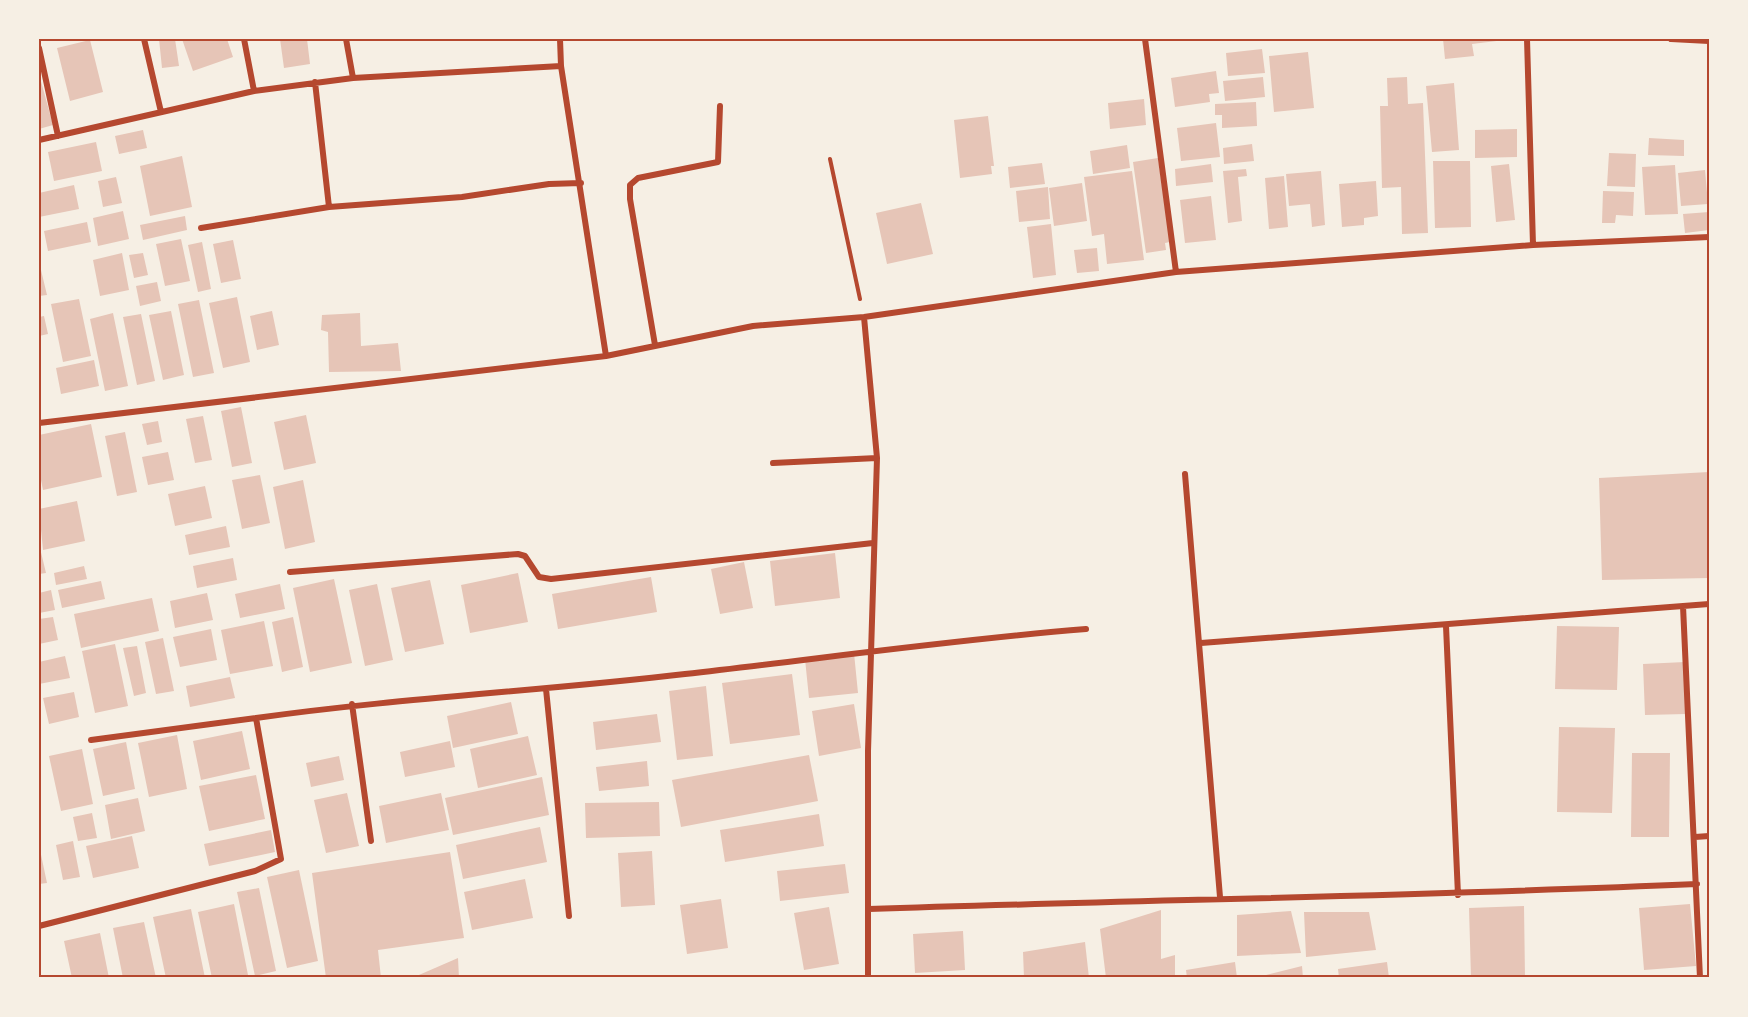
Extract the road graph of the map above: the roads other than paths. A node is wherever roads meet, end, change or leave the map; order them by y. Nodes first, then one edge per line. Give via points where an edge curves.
1 (144, 39) edge
2 (244, 39) edge
3 (346, 39) edge
4 (560, 39) edge
5 (1145, 39) edge
6 (1527, 39) edge
7 (1671, 39) edge
8 (1709, 41) edge
9 (39, 48) edge
10 (561, 66) junction
11 (353, 78) junction
12 (315, 82) junction
13 (254, 91) junction
14 (720, 106) dead end
15 (161, 112) junction
16 (58, 136) junction
17 (39, 140) edge
18 (581, 183) junction
19 (329, 207) junction
20 (201, 228) dead end
21 (1709, 237) edge
22 (1533, 245) junction
23 (1176, 272) junction
24 (864, 317) junction
25 (655, 345) junction
26 (606, 356) junction
27 (39, 423) edge
28 (877, 458) junction
29 (772, 463) dead end
30 (1185, 474) dead end
31 (873, 543) junction
32 (290, 572) dead end
33 (1709, 604) edge
34 (1683, 606) junction
35 (1446, 626) junction
36 (1086, 629) dead end
37 (1201, 643) junction
38 (870, 650) junction
39 (546, 688) junction
40 (352, 704) junction
41 (256, 718) junction
42 (91, 740) dead end
43 (1709, 836) edge
44 (1695, 837) junction
45 (371, 841) dead end
46 (1697, 884) junction
47 (1458, 895) junction
48 (1220, 897) junction
49 (869, 909) junction
50 (569, 916) dead end
51 (39, 926) edge
52 (868, 978) edge
53 (1700, 978) edge

1 - 15 street
2 - 13 street
3 - 11 street
4 - 10 street
5 - 23 street
6 - 22 street
7 - 8 street
9 - 16 street
10 - 11 street
10 - 18 street
11 - 12 street
12 - 13 street
12 - 19 street
13 - 15 street
14 - 25 street via 718,162 638,178 630,185
15 - 16 street
16 - 17 street
18 - 19 street
18 - 26 street
19 - 20 street
21 - 22 street
22 - 23 street
23 - 24 street
24 - 25 street via 753,326
24 - 28 street
25 - 26 street
26 - 27 street
28 - 29 street
28 - 31 street
30 - 37 street
31 - 32 street via 551,579 539,577 525,556 518,554
31 - 38 street
33 - 34 street
34 - 35 street
34 - 44 street
35 - 37 street
35 - 47 street
36 - 38 street
37 - 48 street
38 - 39 street
38 - 49 street
39 - 40 street
39 - 50 street
40 - 41 street
40 - 45 street
41 - 42 street
41 - 51 street via 281,859 255,871
43 - 44 street
44 - 46 street
46 - 47 street
46 - 53 street
47 - 48 street
48 - 49 street
49 - 52 street

